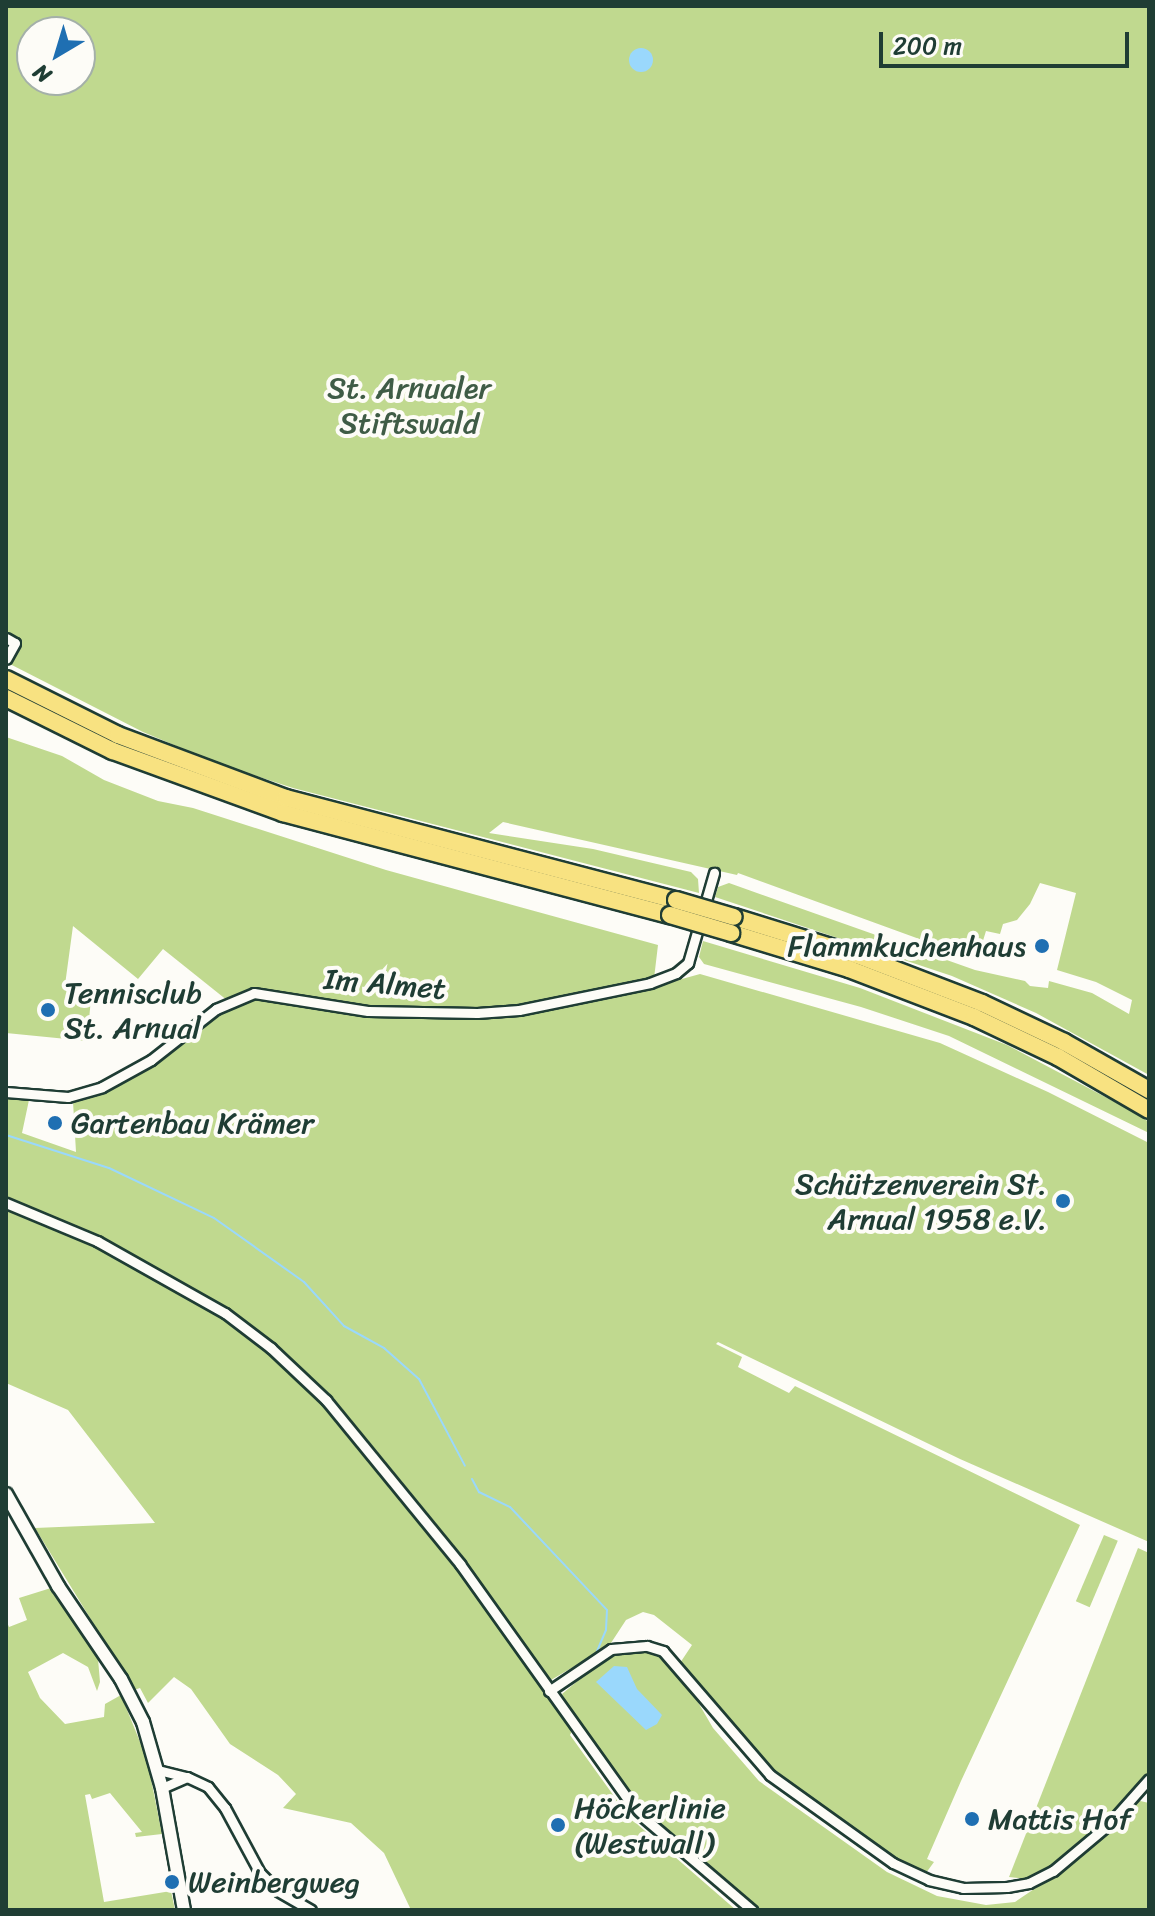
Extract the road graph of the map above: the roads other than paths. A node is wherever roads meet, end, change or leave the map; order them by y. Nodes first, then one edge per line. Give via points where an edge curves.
1 (6, 638) edge
2 (6, 659) edge
3 (6, 679) edge
4 (6, 698) edge
5 (714, 873) dead end
6 (673, 908) junction
7 (732, 925) junction
8 (1149, 1090) edge
9 (6, 1092) edge
10 (1149, 1110) edge
11 (6, 1203) edge
12 (6, 1494) edge
13 (549, 1691) junction
14 (158, 1770) junction
15 (187, 1777) junction
16 (1149, 1779) edge
17 (162, 1788) junction
18 (184, 1910) edge
19 (311, 1910) edge
20 (752, 1910) edge

1 - 2 street via 15,643
3 - 6 highway via 118,735 271,793
4 - 6 highway via 113,751 260,806 410,849
5 - 9 street, Im Almet via 688,963 650,983 519,1010 477,1013 368,1011 254,993 216,1009 151,1060 102,1087 68,1097
6 - 7 highway, bridge
7 - 8 highway via 857,955 968,997
7 - 10 highway via 974,1017 1058,1057
11 - 13 street via 132,1259 225,1313 271,1348 367,1447 460,1564
12 - 14 street via 58,1586 121,1679 143,1722
13 - 16 street via 611,1649 647,1646 663,1651 770,1775 893,1863 963,1888 1029,1883 1053,1871 1109,1824
13 - 20 street via 636,1811
14 - 15 street
14 - 17 street
15 - 17 street
15 - 19 street via 217,1797 260,1873
17 - 18 street

